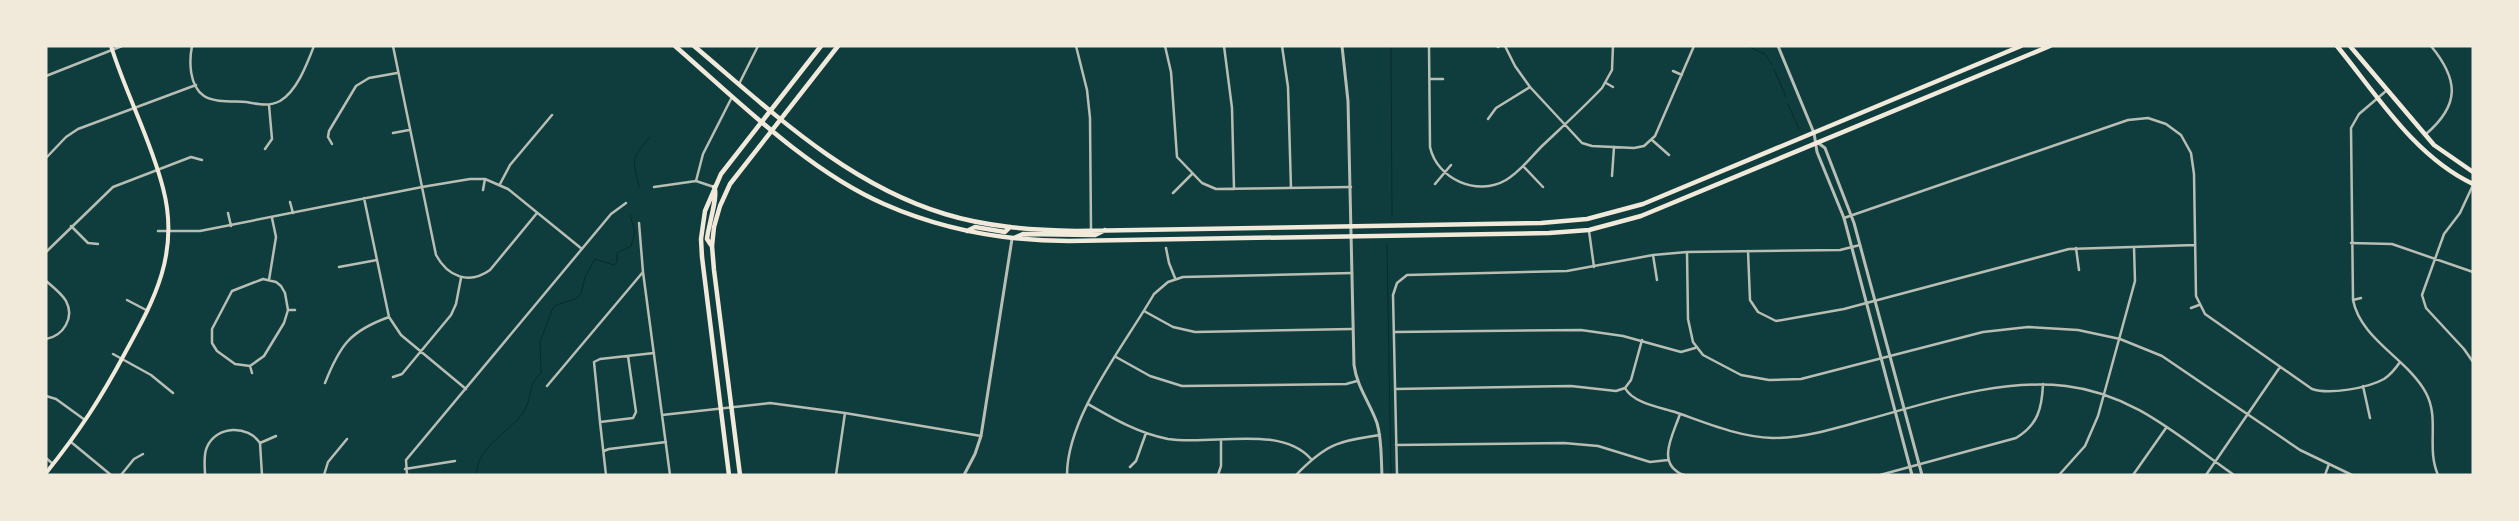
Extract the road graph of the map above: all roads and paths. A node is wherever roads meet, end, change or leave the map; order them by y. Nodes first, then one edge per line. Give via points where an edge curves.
1 (122, 46) edge
2 (192, 46) edge
3 (314, 46) edge
4 (393, 46) edge
5 (675, 46) edge
6 (694, 46) edge
7 (758, 46) edge
8 (821, 46) edge
9 (838, 46) edge
10 (1076, 46) edge
11 (1165, 46) edge
12 (1224, 46) edge
13 (1282, 46) edge
14 (1342, 46) edge
15 (1429, 46) edge
16 (1505, 46) edge
17 (1613, 46) edge
18 (1694, 46) edge
19 (1778, 46) edge
20 (2022, 46) edge
21 (2050, 46) edge
22 (2337, 46) edge
23 (2350, 46) edge
24 (2431, 46) edge
25 (112, 48) edge
26 (1673, 71) dead end
27 (397, 73) junction
28 (1682, 75) junction
29 (46, 76) edge
30 (1430, 79) junction
31 (1443, 79) dead end
32 (1606, 82) junction
33 (739, 84) junction
34 (196, 85) junction
35 (1530, 86) junction
36 (1614, 87) dead end
37 (2386, 91) junction
38 (732, 95) junction
39 (2379, 98) junction
40 (269, 105) junction
41 (135, 109) junction
42 (770, 110) junction
43 (552, 115) dead end
44 (781, 119) junction
45 (1488, 119) dead end
46 (762, 121) junction
47 (1564, 124) junction
48 (773, 129) junction
49 (410, 130) junction
50 (393, 133) dead end
51 (1814, 133) junction
52 (2424, 136) junction
53 (1652, 140) junction
54 (1817, 142) junction
55 (332, 144) dead end
56 (1614, 147) junction
57 (265, 150) dead end
58 (1669, 155) dead end
59 (46, 158) edge
60 (202, 160) dead end
61 (1451, 165) dead end
62 (1522, 166) junction
63 (157, 169) junction
64 (1444, 172) junction
65 (2473, 172) edge
66 (1192, 174) junction
67 (1612, 176) dead end
68 (485, 179) junction
69 (696, 181) junction
70 (500, 184) junction
71 (1435, 184) dead end
72 (2473, 184) edge
73 (422, 186) junction
74 (714, 186) junction
75 (654, 187) dead end
76 (1351, 187) junction
77 (1544, 187) dead end
78 (1841, 187) junction
79 (1234, 188) junction
80 (1291, 188) junction
81 (483, 190) dead end
82 (1833, 190) junction
83 (1173, 193) dead end
84 (364, 198) junction
85 (290, 202) dead end
86 (626, 204) dead end
87 (228, 213) dead end
88 (292, 213) junction
89 (537, 213) junction
90 (1852, 215) junction
91 (272, 218) junction
92 (1844, 218) junction
93 (639, 223) dead end
94 (71, 226) junction
95 (231, 226) junction
96 (1351, 226) junction
97 (1010, 227) junction
98 (1091, 230) junction
99 (1106, 230) junction
100 (1589, 230) junction
101 (158, 231) dead end
102 (168, 231) junction
103 (967, 231) junction
104 (1351, 237) junction
105 (1012, 239) junction
106 (2351, 243) junction
107 (98, 244) dead end
108 (1860, 245) junction
109 (2195, 245) junction
110 (712, 246) junction
111 (2134, 246) junction
112 (1852, 247) junction
113 (1166, 248) dead end
114 (2076, 248) junction
115 (582, 249) junction
116 (1748, 251) junction
117 (46, 252) edge
118 (1687, 252) junction
119 (1653, 255) junction
120 (2435, 259) junction
121 (377, 260) junction
122 (1594, 267) junction
123 (339, 268) dead end
124 (2079, 270) dead end
125 (643, 272) junction
126 (2473, 272) edge
127 (1352, 274) junction
128 (462, 278) junction
129 (1175, 278) junction
130 (269, 280) junction
131 (1657, 280) dead end
132 (46, 281) edge
133 (2361, 298) dead end
134 (128, 300) dead end
135 (1875, 300) junction
136 (2353, 300) junction
137 (1866, 303) junction
138 (2199, 305) junction
139 (708, 306) junction
140 (2191, 308) dead end
141 (288, 310) junction
142 (295, 310) dead end
143 (1144, 310) junction
144 (148, 311) junction
145 (720, 315) junction
146 (389, 317) junction
147 (1352, 329) junction
148 (1394, 332) junction
149 (46, 339) edge
150 (2120, 339) junction
151 (1642, 340) junction
152 (1695, 348) junction
153 (421, 352) junction
154 (654, 353) junction
155 (113, 354) dead end
156 (1890, 355) junction
157 (628, 356) junction
158 (1116, 357) junction
159 (1881, 357) junction
160 (122, 359) junction
161 (2400, 362) junction
162 (2473, 362) edge
163 (250, 366) junction
164 (2280, 367) junction
165 (252, 373) dead end
166 (393, 378) dead end
167 (1357, 381) junction
168 (325, 383) dead end
169 (2042, 384) junction
170 (547, 386) dead end
171 (2363, 386) junction
172 (1625, 388) junction
173 (466, 389) junction
174 (1395, 389) junction
175 (173, 393) dead end
176 (2104, 393) junction
177 (46, 396) edge
178 (1088, 404) junction
179 (731, 407) junction
180 (720, 408) junction
181 (1904, 410) junction
182 (1896, 412) junction
183 (845, 413) junction
184 (1680, 414) junction
185 (2248, 414) junction
186 (662, 415) junction
187 (2370, 418) dead end
188 (87, 420) junction
189 (600, 422) junction
190 (2166, 428) junction
191 (1146, 433) junction
192 (1380, 435) junction
193 (276, 436) dead end
194 (981, 436) junction
195 (347, 439) dead end
196 (1221, 441) junction
197 (71, 442) junction
198 (666, 442) junction
199 (260, 443) junction
200 (1396, 445) junction
201 (604, 451) junction
202 (143, 454) dead end
203 (46, 458) edge
204 (1311, 459) junction
205 (1668, 460) junction
206 (455, 461) dead end
207 (2215, 462) junction
208 (53, 464) junction
209 (1919, 464) junction
210 (2329, 464) junction
211 (1910, 466) junction
212 (1130, 467) dead end
213 (405, 469) junction
214 (46, 473) edge
215 (111, 475) edge
216 (121, 475) edge
217 (205, 475) edge
218 (262, 475) edge
219 (324, 475) edge
220 (406, 475) edge
221 (606, 475) edge
222 (670, 475) edge
223 (729, 475) edge
224 (740, 475) edge
225 (836, 475) edge
226 (964, 475) edge
227 (1067, 475) edge
228 (1218, 475) edge
229 (1296, 475) edge
230 (1382, 475) edge
231 (1397, 475) edge
232 (1684, 475) edge
233 (1880, 475) edge
234 (1912, 475) edge
235 (1922, 475) edge
236 (2059, 475) edge
237 (2133, 475) edge
238 (2206, 475) edge
239 (2234, 475) edge
240 (2325, 475) edge
241 (2352, 475) edge
242 (2438, 475) edge

1 - 25 street
2 - 34 street via 189,64
3 - 40 street via 291,90 281,100
4 - 27 street
5 - 38 main road
6 - 33 main road
7 - 33 street
8 - 42 main road
9 - 44 main road
10 - 98 street via 1088,102
11 - 66 street via 1172,80 1176,151 1179,161
12 - 79 street via 1232,108
13 - 80 street via 1290,116
14 - 76 street
15 - 30 street
16 - 35 street
17 - 32 street via 1613,63
18 - 28 street
19 - 51 street
20 - 51 main road
21 - 54 main road
22 - 39 main road
23 - 37 main road
24 - 52 street via 2449,71 2453,88 2446,112
25 - 29 street
25 - 41 main road
26 - 28 street
27 - 49 street
27 - 55 street via 369,78 356,86 329,131
28 - 53 street
30 - 31 street
30 - 64 street via 1430,147
32 - 36 street
32 - 47 street
33 - 42 main road
34 - 40 street via 204,96 214,99
34 - 41 street
35 - 45 street via 1496,108
35 - 47 street
37 - 39 street
37 - 52 main road
38 - 46 main road
38 - 69 street via 703,154
39 - 72 main road via 2421,147 2449,171
39 - 106 street via 2355,119 2351,128
40 - 57 street via 272,139
41 - 59 street via 74,132
41 - 63 main road
42 - 44 main road
42 - 46 main road
43 - 70 street via 510,165
44 - 48 main road
44 - 97 main road via 826,155 885,190 943,214
46 - 48 main road
46 - 74 main road
47 - 56 street via 1585,144
47 - 62 street
48 - 103 main road via 817,165 878,201 914,216
48 - 110 main road via 730,184 716,217
49 - 50 street
49 - 73 street
51 - 54 street
51 - 96 main road via 1643,204 1594,217 1540,222
52 - 65 main road via 2452,160
53 - 56 street via 1639,147
53 - 58 street
54 - 78 street via 1825,148
54 - 82 street via 1817,152
54 - 100 main road via 1641,216
56 - 67 street
60 - 63 street via 192,157
61 - 64 street
62 - 64 street via 1506,180 1488,186 1456,181
62 - 77 street
63 - 94 street via 112,187
63 - 102 main road via 166,199
64 - 71 street
66 - 79 street via 1211,188
66 - 83 street
68 - 70 street
68 - 73 street via 470,178
68 - 81 street
69 - 74 street
69 - 75 street
70 - 89 street
72 - 120 street via 2460,213 2444,234
73 - 84 street
73 - 128 street via 436,255 445,269
74 - 110 main road via 716,196 707,239
74 - 139 main road via 705,211 701,239
76 - 80 street
76 - 96 street
78 - 82 street
78 - 90 street
79 - 80 street
82 - 92 street
84 - 88 street
84 - 121 street
85 - 88 street
86 - 115 street via 611,214
87 - 95 street
88 - 91 street
89 - 115 street
89 - 128 street via 490,270 473,278
90 - 92 street
90 - 108 street
90 - 109 street via 2128,120 2148,118 2175,130 2191,152
91 - 95 street
91 - 130 street via 276,237
92 - 112 street
93 - 125 street
94 - 107 street via 88,243
94 - 117 street
95 - 102 street via 200,231
96 - 99 main road
96 - 104 street
97 - 98 main road
97 - 103 main road via 1005,232 975,227
98 - 99 main road
99 - 105 main road via 1095,235 1023,234
100 - 104 main road
100 - 122 street
101 - 102 street
102 - 144 main road via 162,278
103 - 105 main road
104 - 105 main road
104 - 127 street
105 - 194 street
106 - 120 street via 2392,244
106 - 136 street
108 - 112 street
108 - 135 street
109 - 111 street
109 - 138 street
110 - 145 main road
111 - 114 street
111 - 150 street via 2135,281
112 - 116 street via 1840,250
112 - 137 street
113 - 129 street
114 - 124 street
114 - 135 street
115 - 173 street
116 - 118 street
116 - 137 street via 1750,300 1758,312 1770,320
118 - 119 street
118 - 152 street via 1688,319
119 - 122 street
119 - 131 street
120 - 126 street
120 - 162 street via 2422,295 2423,302
121 - 123 street
121 - 146 street
122 - 148 street via 1567,271 1407,275 1399,280 1393,294
125 - 154 street
125 - 170 street
127 - 129 street
127 - 147 street
128 - 153 street via 452,315
129 - 143 street via 1157,290
130 - 141 street via 281,286
130 - 163 street via 263,279 232,291 211,336 217,352 235,364
132 - 149 street via 64,299 68,308 66,324 56,336
133 - 136 street
134 - 144 street
135 - 137 street
135 - 156 street
136 - 161 street via 2363,324
137 - 159 street
138 - 140 street
138 - 164 street via 2211,318
139 - 145 main road
139 - 180 main road
141 - 142 street
141 - 163 street via 264,356
143 - 147 street via 1181,330 1202,332
143 - 158 street
144 - 160 main road
145 - 179 main road
146 - 153 street via 401,335
146 - 168 street via 368,325 349,339 336,357
147 - 167 street
148 - 151 street via 1561,329
148 - 174 street
150 - 156 street via 2050,328 2010,328 1962,336
150 - 176 street
150 - 185 street via 2162,356
151 - 152 street via 1681,352
151 - 172 street via 1631,380
152 - 159 street via 1703,356 1730,370 1768,380 1801,378
153 - 166 street via 402,374
153 - 173 street
154 - 157 street
154 - 186 street
155 - 160 street
156 - 159 street
156 - 181 street
157 - 189 street via 594,362
157 - 189 street via 636,412 633,418
158 - 167 street via 1154,378 1188,386 1346,384
158 - 178 street
159 - 182 street
160 - 175 street via 151,375
160 - 188 main road
161 - 171 street via 2384,379
161 - 242 street via 2419,382 2429,400 2434,420 2431,450
163 - 165 street
164 - 171 street via 2320,392
164 - 185 street
167 - 192 street
169 - 176 street
169 - 181 street via 1990,388
169 - 209 street via 2042,407 2024,434
171 - 187 street
172 - 174 street via 1612,391 1571,386
172 - 184 street via 1637,398
173 - 213 street via 406,460
174 - 200 street
176 - 190 street via 2129,403
176 - 236 street via 2095,427 2085,446
177 - 188 street
178 - 191 street via 1124,425
178 - 227 street via 1072,438
179 - 180 street
179 - 183 street via 770,403
179 - 224 main road
180 - 186 street
180 - 223 main road
181 - 182 street
181 - 209 street
182 - 184 street via 1815,434 1772,438 1739,433
182 - 211 street
183 - 194 street
183 - 225 street
184 - 205 street
185 - 207 street
185 - 210 street via 2308,455
186 - 198 street
188 - 197 main road
189 - 201 street
190 - 207 street
190 - 237 street
191 - 196 street via 1180,440
191 - 212 street via 1136,461
192 - 204 street via 1340,442
192 - 230 street
193 - 199 street
194 - 226 street
195 - 219 street via 328,462
196 - 204 street via 1280,440 1301,449
196 - 228 street via 1221,470
197 - 208 main road
197 - 215 street
198 - 201 street
198 - 222 street
199 - 217 street via 249,432 235,430 217,434 204,453
199 - 218 street
200 - 205 street via 1564,442 1598,446 1650,462
200 - 231 street
201 - 221 street
202 - 216 street via 134,459
203 - 208 street
204 - 229 street
205 - 232 street via 1672,468
206 - 213 street
207 - 238 street
207 - 239 street
208 - 214 main road
209 - 211 street
209 - 235 street
210 - 240 street
210 - 241 street
211 - 233 street
211 - 234 street
213 - 220 street

